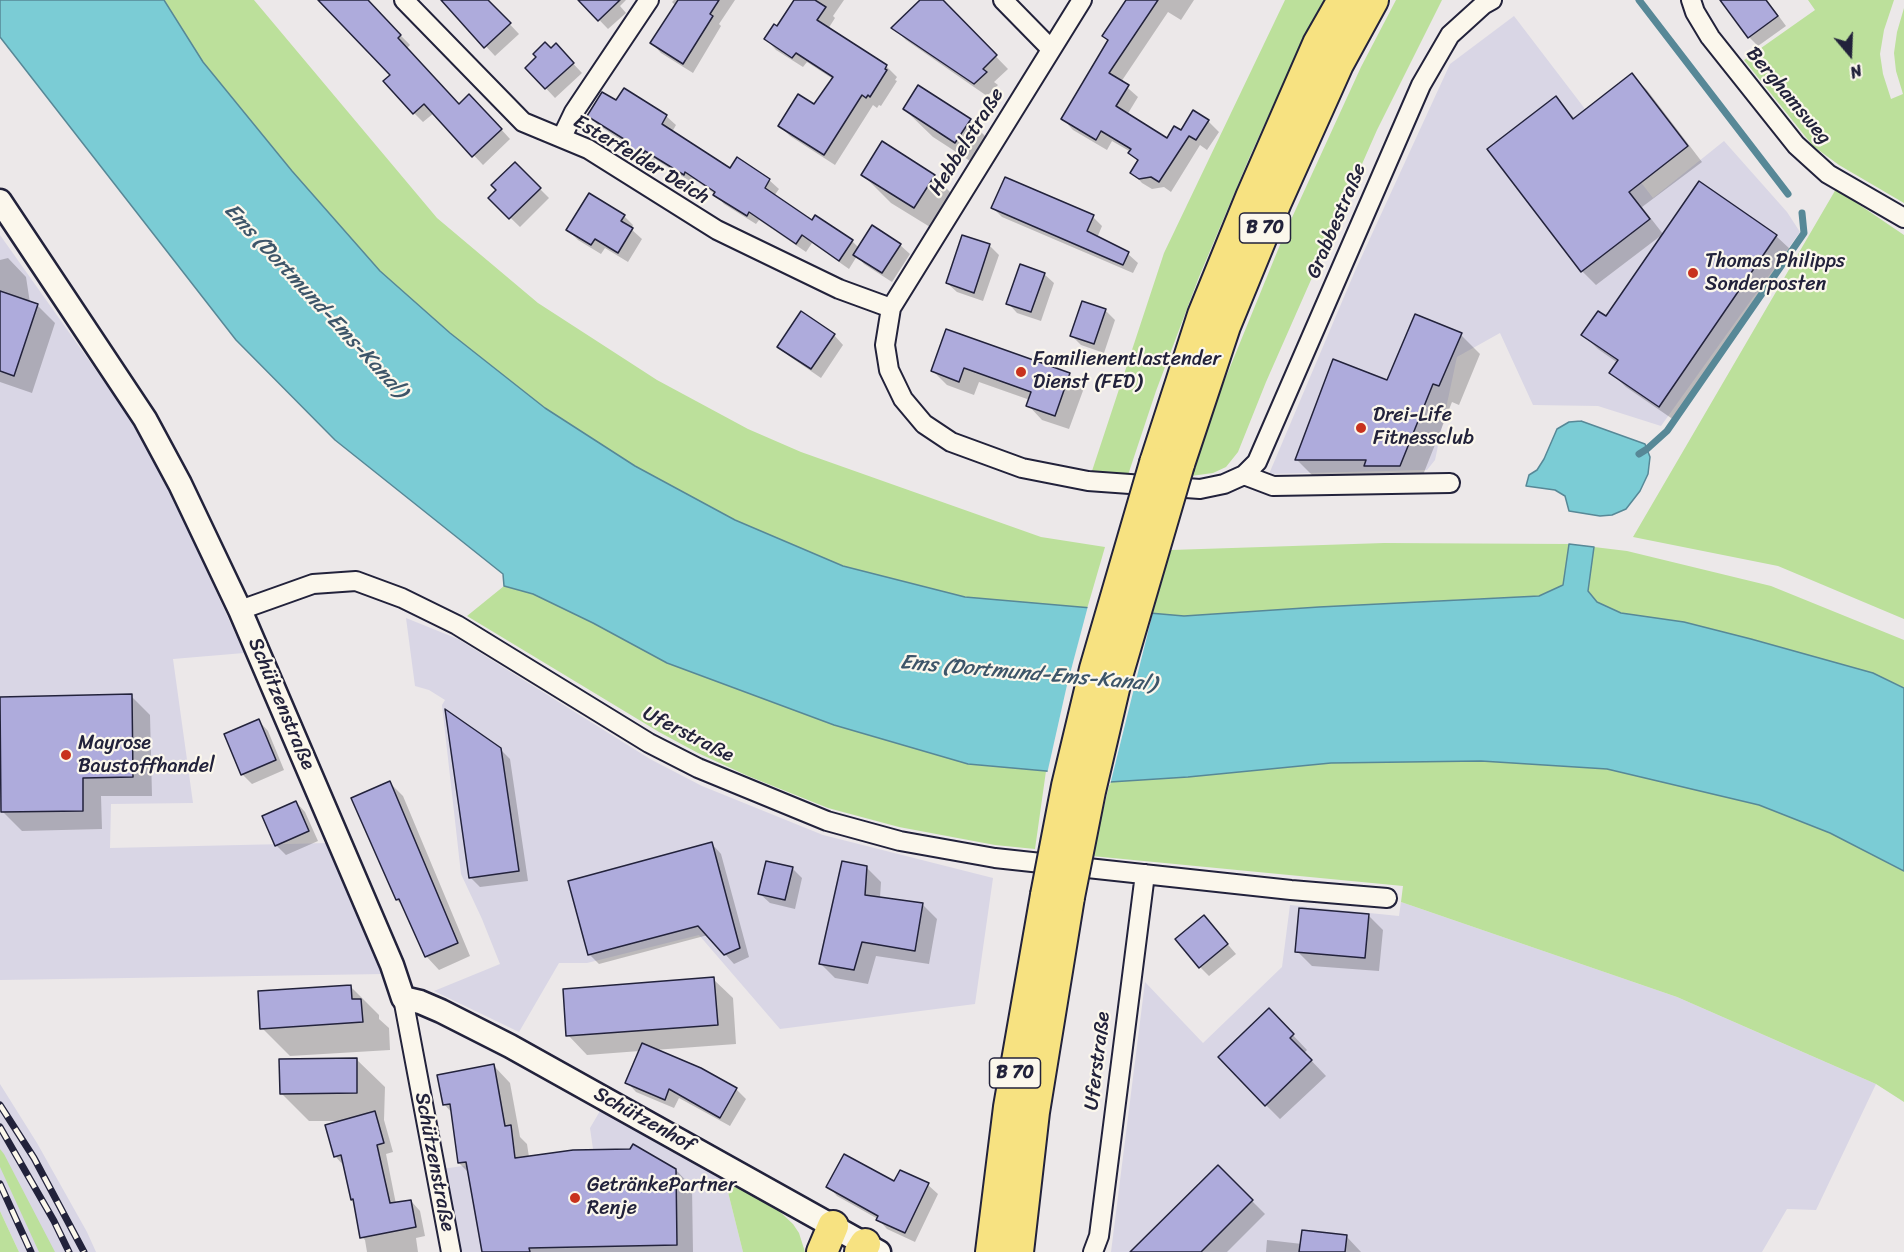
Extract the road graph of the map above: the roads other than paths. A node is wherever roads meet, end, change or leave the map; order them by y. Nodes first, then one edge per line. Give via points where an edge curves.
1 (404, 0) edge
2 (649, 0) edge
3 (1002, 0) edge
4 (1082, 0) edge
5 (1343, 0) edge
6 (1373, 0) edge
7 (1492, 0) edge
8 (1691, 0) edge
9 (1051, 49) junction
10 (562, 137) junction
11 (0, 201) edge
12 (1904, 218) edge
13 (891, 308) junction
14 (1167, 463) junction
15 (1244, 475) junction
16 (1450, 483) dead end
17 (240, 610) junction
18 (1144, 874) junction
19 (1058, 896) junction
20 (1387, 898) dead end
21 (403, 998) junction
22 (828, 1239) edge
23 (868, 1250) edge
24 (451, 1252) edge
25 (991, 1252) edge
26 (1018, 1252) edge
27 (1093, 1252) edge

1 - 10 street, Esterfelder Deich via 523,122
2 - 10 street via 574,112
3 - 9 street
4 - 9 street, Hebbelstraße
5 - 14 highway, B 70 via 1318,44 1212,293
6 - 14 highway, B 70 via 1338,64 1276,202
7 - 15 street, Grabbestraße via 1450,35 1421,85 1265,446
8 - 12 street, Berghamsweg via 1710,37 1796,145 1828,174
9 - 13 street, Hebbelstraße
10 - 13 street, Esterfelder Deich via 588,149 717,231 839,289
11 - 17 street, Schützenstraße via 145,419
13 - 15 street via 885,345 889,370 903,399 924,424 951,442 1022,468 1088,481 1200,489
14 - 19 highway, B 70, bridge via 1095,669 1067,786
15 - 16 street via 1274,486
17 - 18 street, Uferstraße via 313,584 356,581 457,625 698,768 827,821 969,854
17 - 21 street, Schützenstraße via 392,964
18 - 20 street, Uferstraße
18 - 27 street, Uferstraße via 1100,1236
19 - 25 highway, B 70 via 1009,1107
19 - 26 highway, B 70
21 - 22 street, Schützenhof via 441,1011 510,1046
21 - 24 street, Schützenstraße
22 - 23 street, Schützenhof

